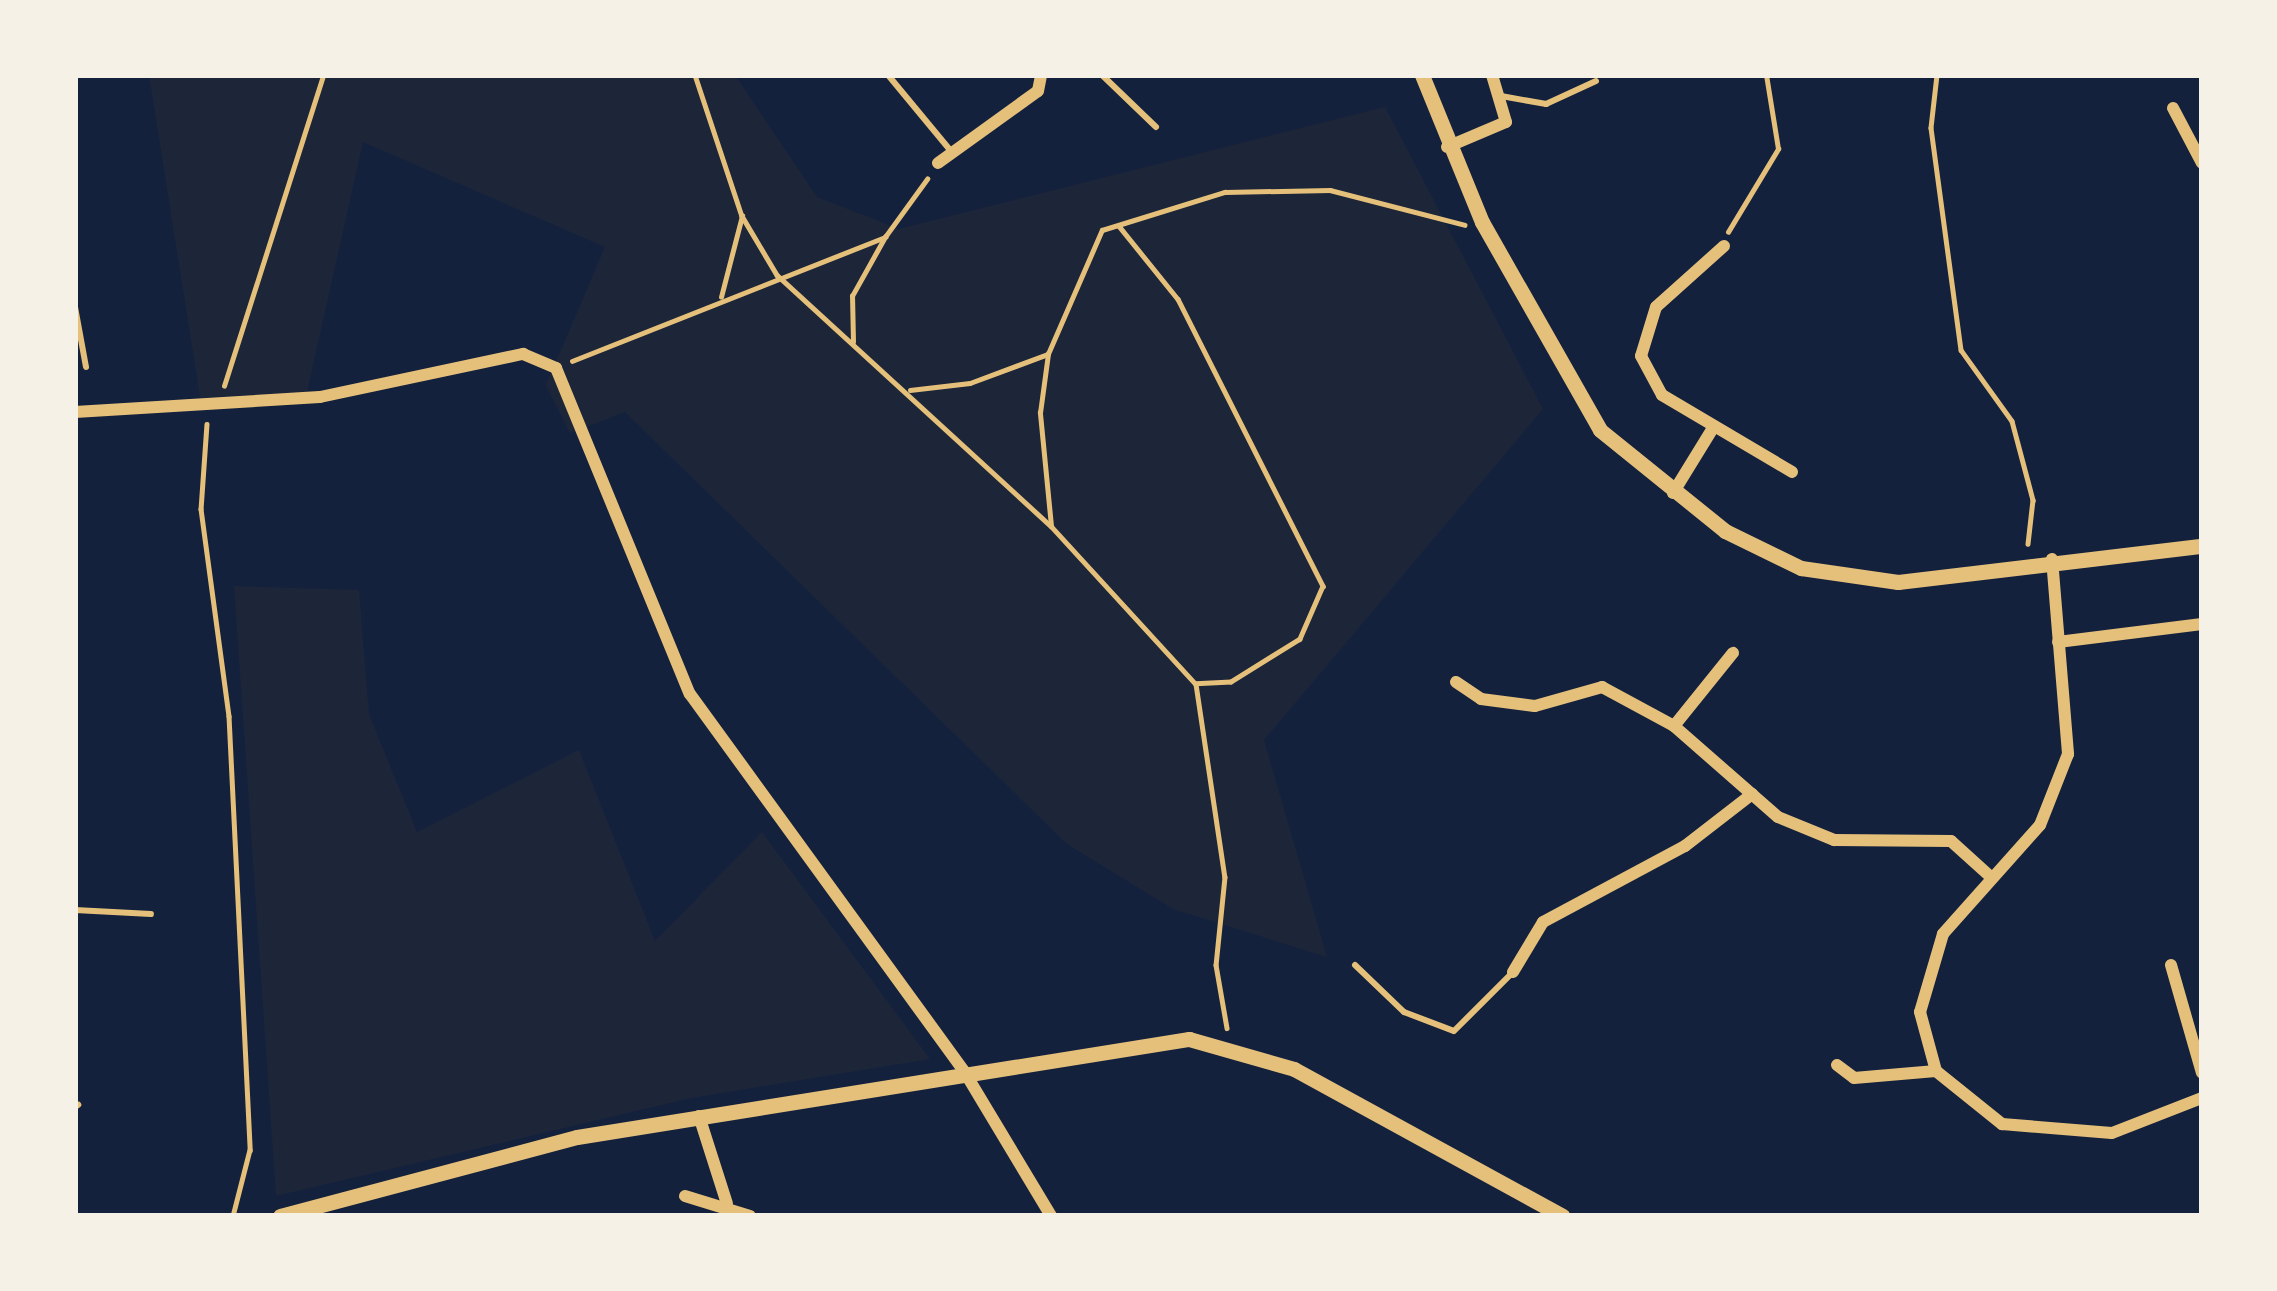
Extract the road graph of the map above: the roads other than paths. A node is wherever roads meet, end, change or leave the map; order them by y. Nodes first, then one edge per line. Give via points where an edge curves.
1 (888, 75) edge
2 (1041, 75) edge
3 (1102, 75) edge
4 (1422, 75) edge
5 (1492, 75) edge
6 (1596, 82) dead end
7 (1498, 95) junction
8 (2173, 108) dead end
9 (1156, 127) dead end
10 (1446, 147) junction
11 (952, 153) junction
12 (938, 163) road end
13 (2202, 164) edge
14 (1724, 246) road end
15 (75, 307) edge
16 (86, 367) dead end
17 (75, 412) edge
18 (1714, 428) junction
19 (1792, 472) dead end
20 (1673, 493) junction
21 (2202, 546) edge
22 (2052, 558) junction
23 (2202, 624) edge
24 (2059, 642) junction
25 (1733, 653) dead end
26 (1456, 682) dead end
27 (1674, 726) junction
28 (1752, 794) junction
29 (1992, 878) junction
30 (75, 910) edge
31 (151, 914) dead end
32 (1355, 964) dead end
33 (2171, 965) dead end
34 (1513, 972) joint
35 (1837, 1065) dead end
36 (964, 1071) junction
37 (1936, 1071) junction
38 (2202, 1073) edge
39 (2202, 1098) edge
40 (699, 1116) junction
41 (685, 1196) dead end
42 (727, 1204) junction
43 (280, 1216) edge
44 (750, 1216) edge
45 (1051, 1216) edge
46 (1562, 1216) edge

1 - 11 lane
2 - 11 street via 1038,91
3 - 9 lane
4 - 10 street
5 - 7 street
6 - 7 lane via 1546,104
7 - 10 street via 1506,122
8 - 13 street
10 - 20 street via 1600,430
11 - 12 street
14 - 18 street via 1656,307 1641,356 1662,395
15 - 16 lane
17 - 36 street via 214,409 524,354 556,368 690,694
18 - 19 street
18 - 20 street
20 - 22 street via 1801,568 1898,582
21 - 22 street
22 - 24 street
23 - 24 street
24 - 29 street via 2068,754 2040,825
25 - 27 street
26 - 27 street via 1481,700 1535,706 1602,687
27 - 28 street
28 - 29 street via 1834,840 1951,841
28 - 34 street via 1684,846 1543,922
29 - 37 street via 1943,934 1920,1012
30 - 31 lane
32 - 34 lane via 1404,1012 1454,1031
33 - 38 street
35 - 37 street via 1854,1078
36 - 40 street
36 - 45 street
36 - 46 street via 1132,1042 1230,1045 1350,1096
37 - 39 street via 2002,1124 2112,1133
40 - 42 street
40 - 43 street
41 - 42 street
42 - 44 street

